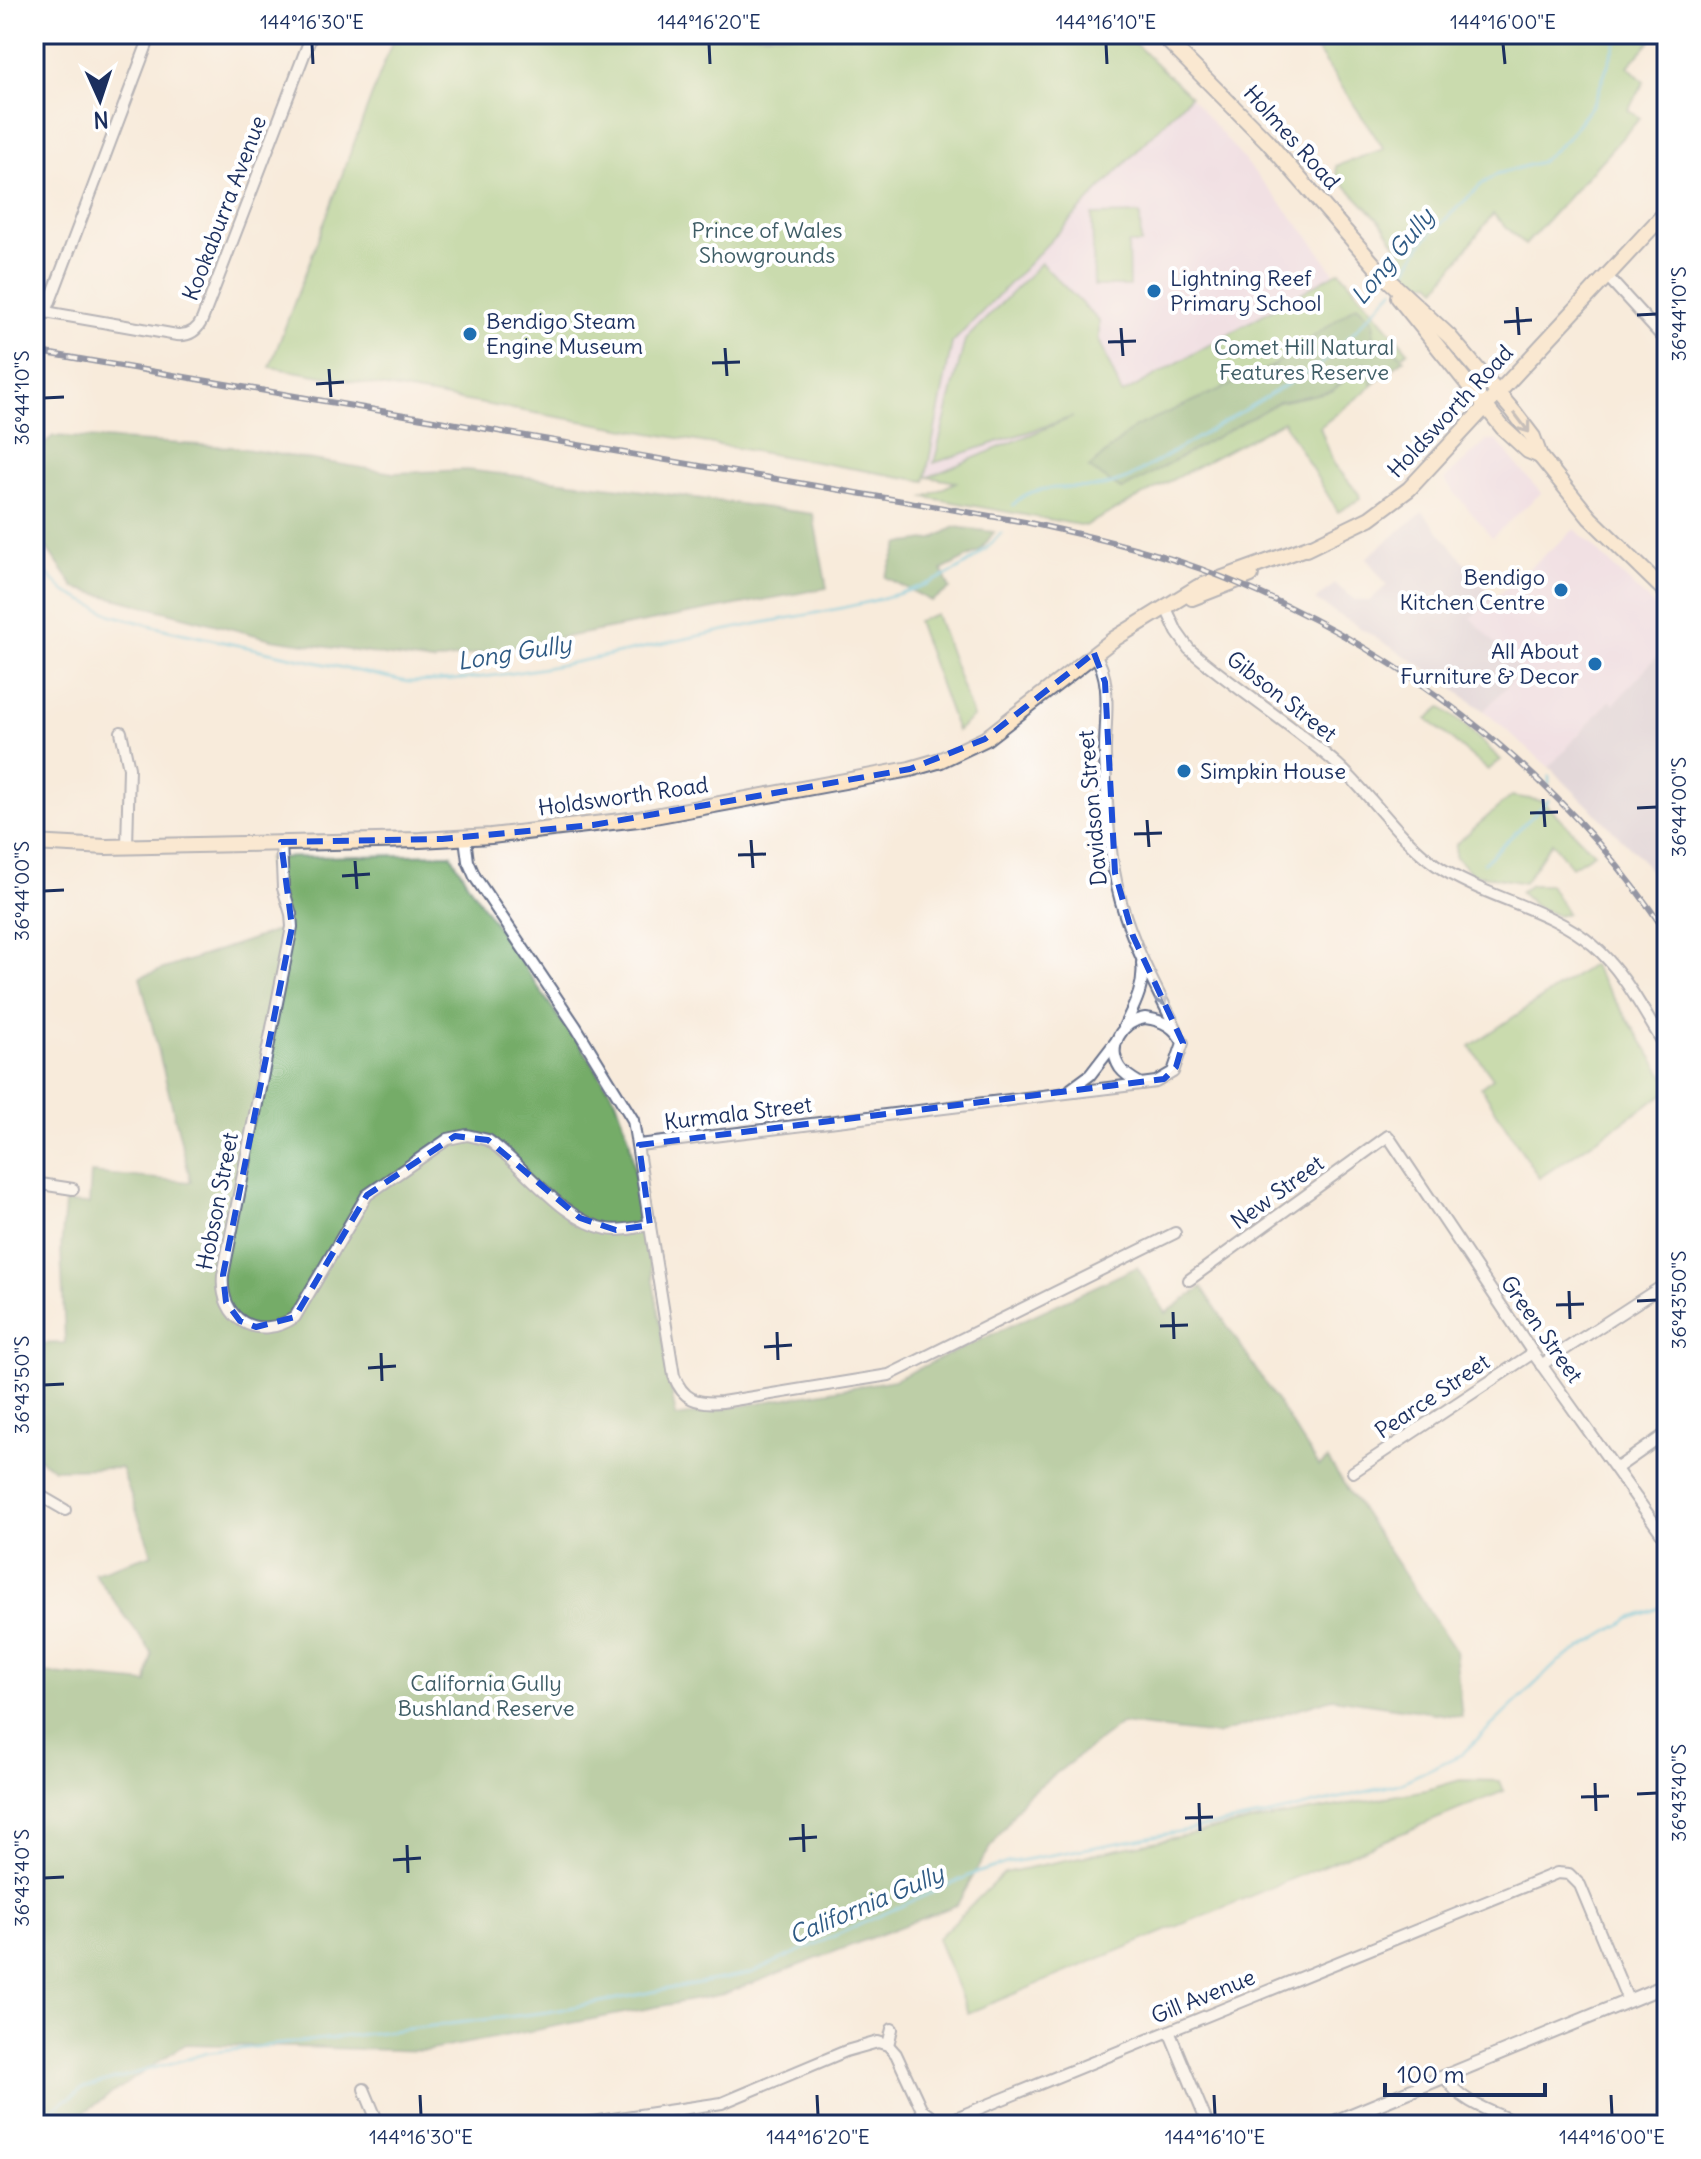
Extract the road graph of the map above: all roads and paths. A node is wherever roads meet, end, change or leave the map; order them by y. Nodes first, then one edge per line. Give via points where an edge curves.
1 (151, 34) edge
2 (312, 34) edge
3 (1161, 34) edge
4 (1667, 211) edge
5 (1606, 275) junction
6 (1393, 286) junction
7 (34, 310) edge
8 (46, 312) junction
9 (1667, 342) edge
10 (1499, 393) junction
11 (1487, 408) junction
12 (1540, 456) junction
13 (1667, 593) edge
14 (1166, 608) junction
15 (1094, 653) junction
16 (121, 732) dead end
17 (465, 838) junction
18 (281, 842) junction
19 (34, 843) edge
20 (127, 846) junction
21 (1141, 957) junction
22 (1178, 1032) junction
23 (1120, 1035) junction
24 (1667, 1049) edge
25 (1141, 1084) junction
26 (1054, 1096) junction
27 (1388, 1136) joint
28 (639, 1145) junction
29 (34, 1183) edge
30 (73, 1189) dead end
31 (650, 1225) junction
32 (1175, 1233) dead end
33 (1189, 1280) dead end
34 (1667, 1283) edge
35 (1533, 1353) junction
36 (1541, 1365) junction
37 (1667, 1433) edge
38 (1617, 1468) junction
39 (1353, 1472) dead end
40 (34, 1492) edge
41 (65, 1510) dead end
42 (1667, 1541) edge
43 (1667, 1985) edge
44 (1628, 2000) junction
45 (892, 2029) dead end
46 (1169, 2031) junction
47 (888, 2045) junction
48 (1445, 2076) junction
49 (364, 2089) dead end
50 (379, 2125) edge
51 (571, 2125) edge
52 (1208, 2125) edge
53 (1327, 2125) edge
54 (1522, 2125) edge

1 - 8 street
2 - 8 street, Kookaburra Avenue via 199,327 177,335
3 - 6 main road, Holmes Road via 1244,116
4 - 5 main road, Holdsworth Road
5 - 9 street
5 - 10 main road, Holdsworth Road
6 - 10 main road, Holmes Road via 1449,336
6 - 11 main road, Holmes Road
7 - 8 street, Kookaburra Avenue
10 - 11 main road, Holdsworth Road
10 -> 12 main road, Holmes Road via 1533,437
11 - 12 main road, Holmes Road via 1518,443
11 - 14 main road, Holdsworth Road via 1440,459 1363,522
12 - 13 main road, Holmes Road via 1597,525
14 - 15 main road, Holdsworth Road
14 - 24 street, Gibson Street via 1189,649 1338,765 1435,864 1582,937 1610,963
15 - 17 main road, Holdsworth Road via 985,739 926,764 638,819
15 - 21 street, Davidson Street via 1105,682 1105,759 1115,873
16 - 20 street via 129,768
17 - 18 main road, Holdsworth Road
17 - 28 street, Kurmala Street via 475,877 621,1098
18 - 20 main road, Holdsworth Road
18 - 31 street, Hobson Street via 292,927 223,1275 224,1295 235,1317 264,1327 295,1317 367,1195 455,1136 488,1140 588,1222 616,1230
19 - 20 main road, Holdsworth Road
21 -> 22 street, Davidson Street
21 - 23 street, Davidson Street via 1141,986
22 - 23 street via 1145,1018 1130,1023
22 - 25 street via 1183,1043 1173,1072
23 - 25 street via 1115,1051 1120,1067
23 - 26 street, Kurmala Street via 1082,1083
25 - 26 street, Kurmala Street
26 - 28 street, Kurmala Street
27 - 33 street, New Street
27 - 35 street, Green Street
28 - 31 street
29 - 30 street
31 - 32 street via 674,1376 690,1400 710,1403 889,1375
34 - 36 street
35 - 36 street, Green Street
35 - 39 street, Pearce Street
36 - 38 street, Green Street
37 - 38 street
38 - 42 street, Green Street
40 - 41 street
43 - 44 street
44 - 46 street, Gill Avenue via 1571,1869
44 - 48 street
45 - 47 street
46 - 47 street, Gill Avenue via 951,2120 934,2119 922,2110
46 - 52 street
47 - 51 street via 859,2046 722,2103
48 - 53 street
48 - 54 street via 1461,2095
49 - 50 street

